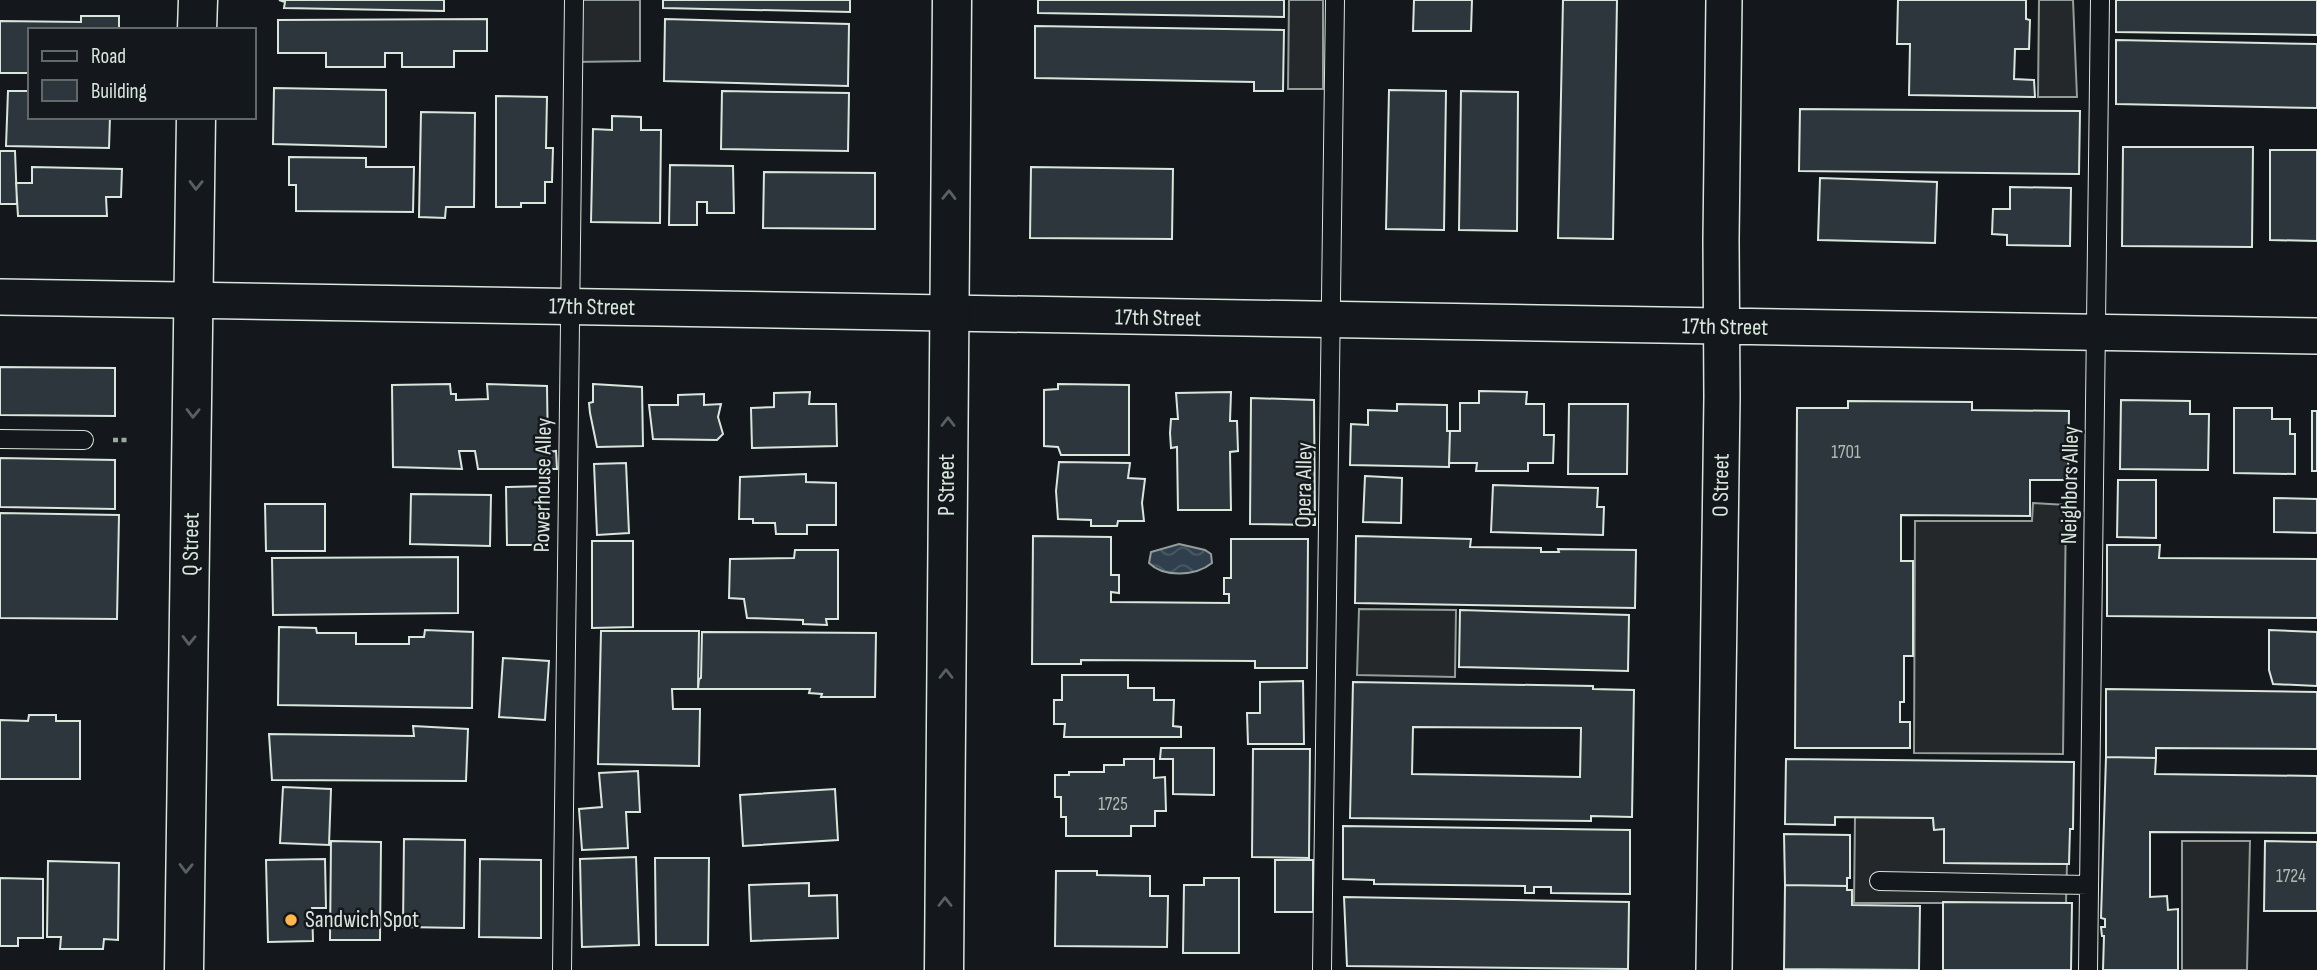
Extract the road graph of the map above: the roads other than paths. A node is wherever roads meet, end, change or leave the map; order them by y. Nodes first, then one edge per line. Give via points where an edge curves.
1 (198, 0) edge
2 (574, 0) edge
3 (952, 0) edge
4 (1335, 0) edge
5 (1724, 0) edge
6 (2100, 0) edge
7 (197, 28) edge
8 (196, 119) edge
9 (0, 297) edge
10 (194, 299) junction
11 (569, 306) junction
12 (948, 314) junction
13 (1330, 320) junction
14 (1722, 327) junction
15 (2096, 332) junction
16 (2317, 335) edge
17 (0, 439) edge
18 (84, 440) dead end
19 (1879, 881) dead end
20 (2089, 885) junction
21 (184, 970) edge
22 (562, 970) edge
23 (944, 970) edge
24 (1322, 970) edge
25 (1714, 970) edge
26 (2088, 970) edge

1 - 7 main road
2 - 11 lane, Powerhouse Alley
12 -> 3 main road, P Street
4 - 13 lane, Opera Alley
5 - 14 street, O Street
6 - 15 lane, Neighbors Alley
8 -> 10 main road, Q Street
9 - 10 street, 17th Street
10 - 11 street, 17th Street
10 -> 21 main road, Q Street
11 - 12 street, 17th Street
11 - 22 lane, Powerhouse Alley
12 - 13 street, 17th Street
23 -> 12 main road, P Street
13 - 14 street, 17th Street
13 - 24 lane, Opera Alley
14 - 15 street, 17th Street
14 - 25 street, O Street
15 - 16 street, 17th Street
15 - 20 lane, Neighbors Alley
17 - 18 lane
19 - 20 lane
20 - 26 lane, Neighbors Alley

